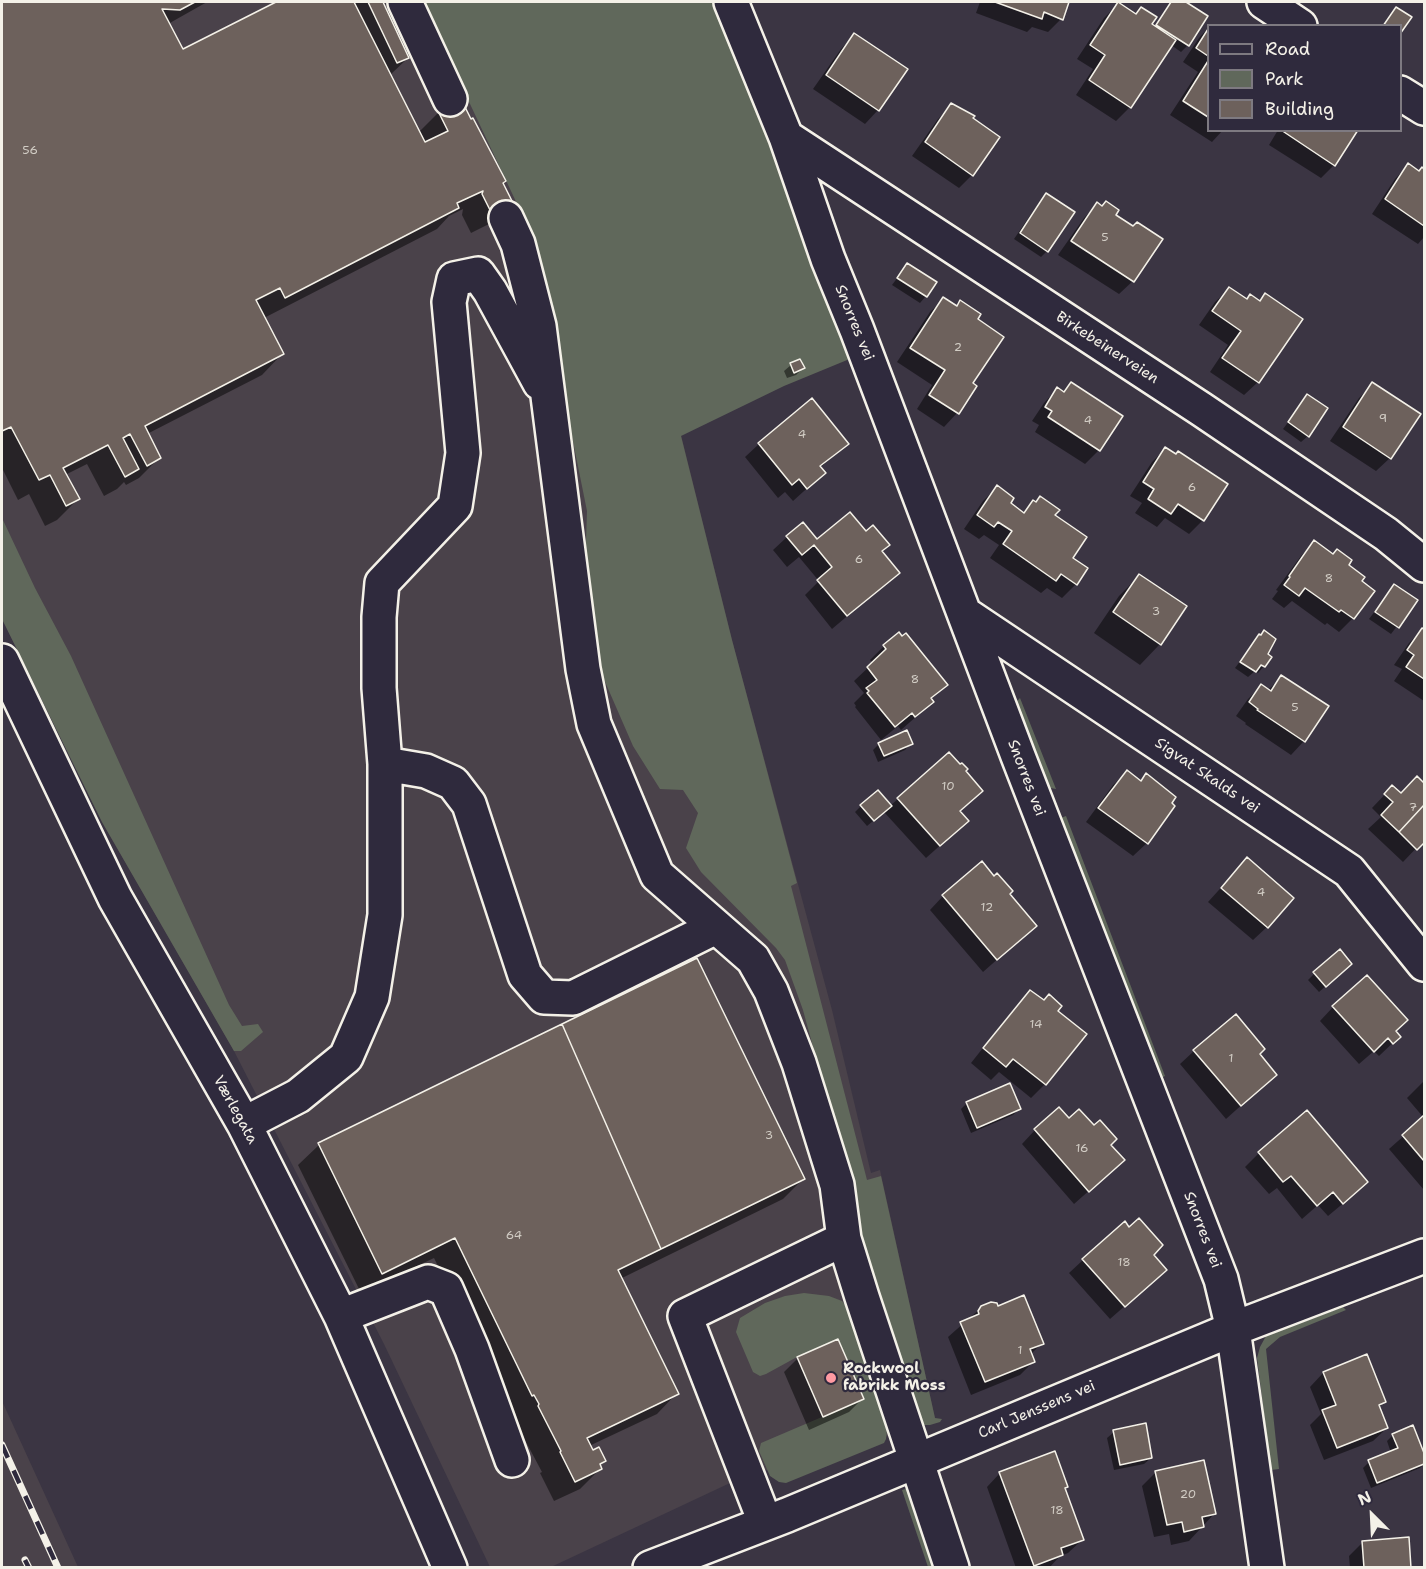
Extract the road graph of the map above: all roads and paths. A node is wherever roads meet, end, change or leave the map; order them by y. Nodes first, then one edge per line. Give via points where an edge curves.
1 (405, 2) edge
2 (731, 2) edge
3 (1264, 2) edge
4 (1297, 24) edge
5 (1402, 94) edge
6 (450, 99) dead end
7 (1425, 108) edge
8 (786, 137) junction
9 (506, 218) dead end
10 (547, 394) junction
11 (1425, 565) edge
12 (965, 614) junction
13 (2, 661) edge
14 (385, 764) junction
15 (716, 927) junction
16 (1425, 964) edge
17 (244, 1124) junction
18 (844, 1239) junction
19 (1425, 1256) edge
20 (341, 1316) junction
21 (1233, 1329) junction
22 (512, 1460) dead end
23 (917, 1460) junction
24 (765, 1522) junction
25 (450, 1568) edge
26 (651, 1568) edge
27 (952, 1568) edge
28 (1267, 1568) edge

1 - 6 street
2 - 8 street, Snorres vei
3 - 4 street
5 - 7 street
8 - 11 street, Birkebeinerveien via 1221,422
8 - 12 street, Snorres vei via 828,259
9 - 10 street via 518,244 539,326
10 - 14 street via 478,274 454,279 449,302 463,453 455,506 382,583 379,688
10 - 15 street via 583,669 594,724 657,875
12 - 16 street, Sigvat Skalds vei via 1348,871
12 - 21 street, Snorres vei via 1221,1280
13 - 17 street, Værlegata via 115,898
14 - 15 street via 426,771 453,783 469,804 525,975 544,997 573,998
14 - 17 street via 385,915 372,997 346,1056 298,1096
15 - 18 street via 753,959 771,991 837,1185
17 - 20 street, Værlegata
18 - 23 street
18 - 24 street via 685,1316
19 - 21 street, Carl Jenssens vei
20 - 22 street via 428,1282 446,1289
20 - 25 street, Værlegata
21 - 23 street, Carl Jenssens vei
21 - 28 street, Snorres vei
23 - 24 street, Carl Jenssens vei
23 - 27 street
24 - 26 street, Carl Jenssens vei

